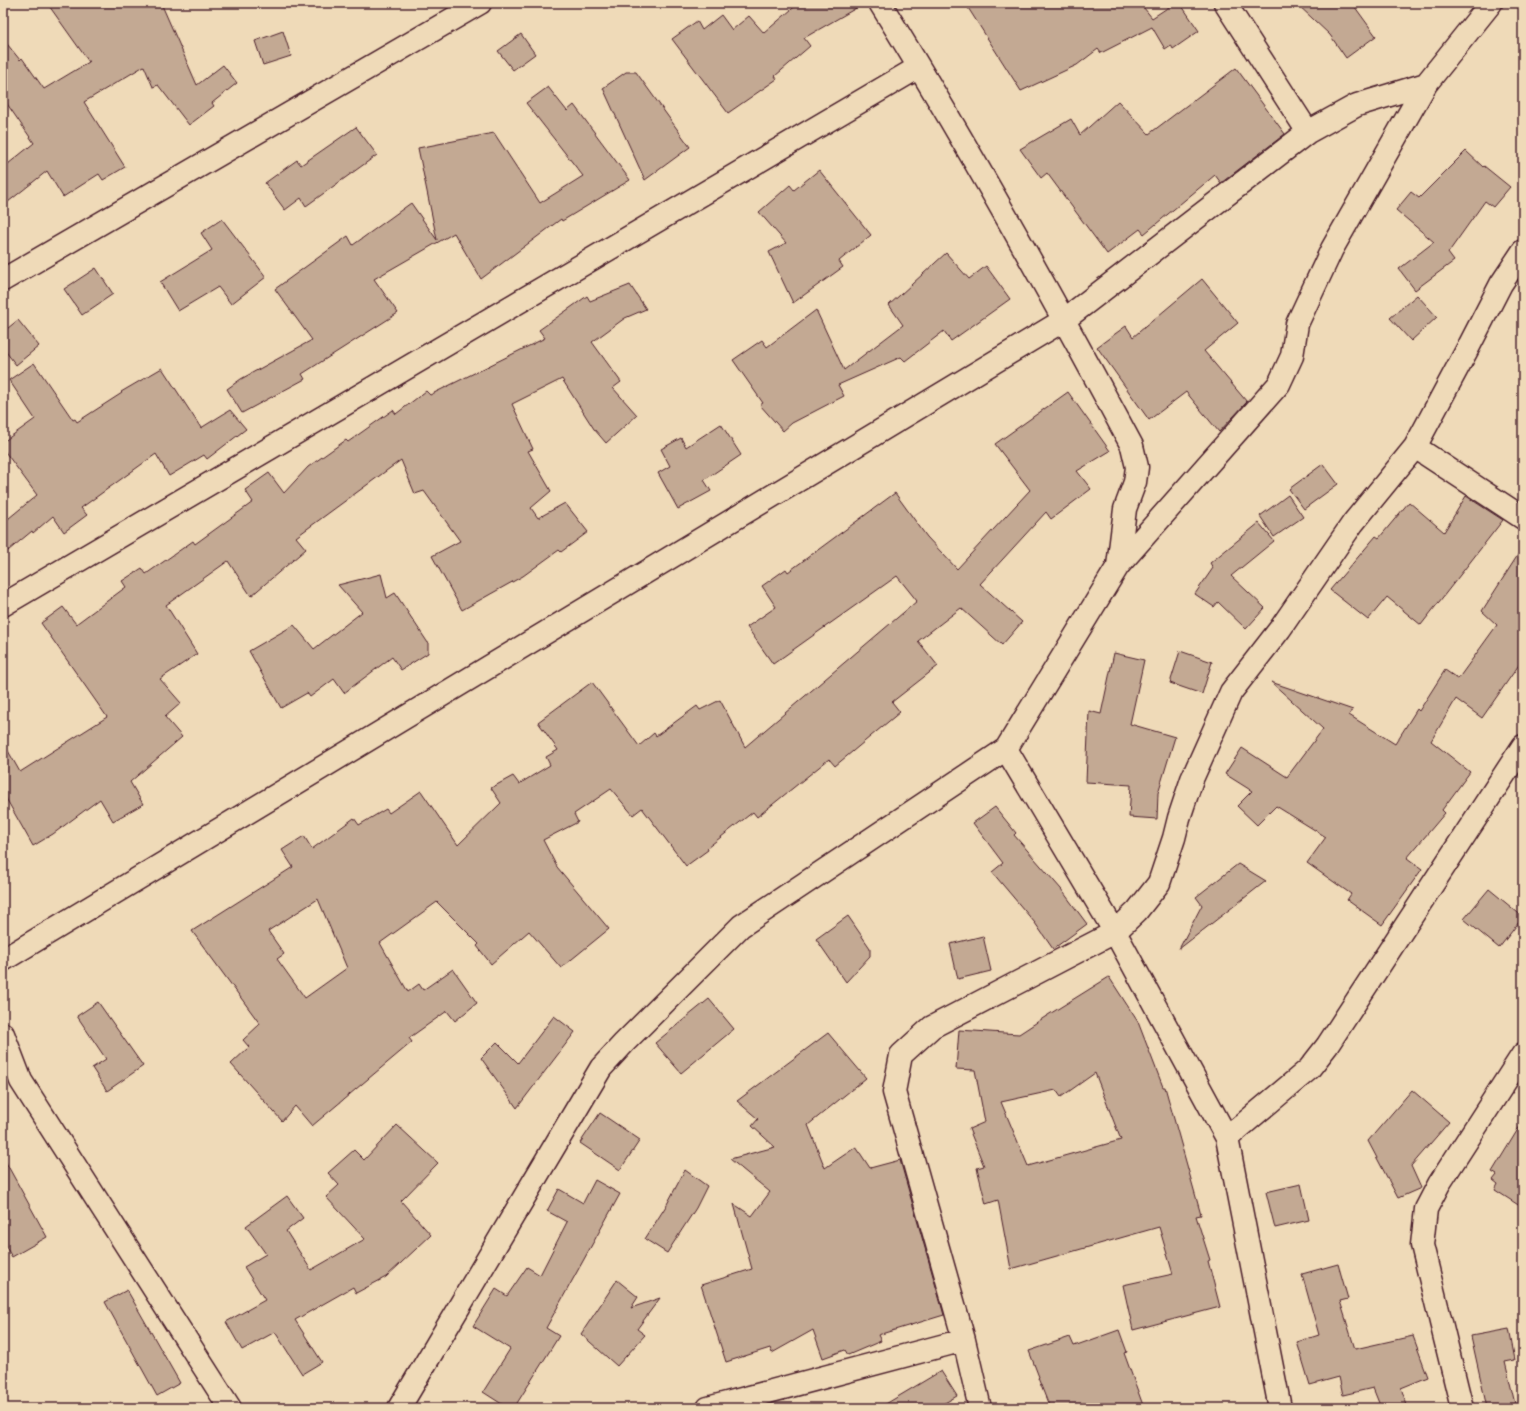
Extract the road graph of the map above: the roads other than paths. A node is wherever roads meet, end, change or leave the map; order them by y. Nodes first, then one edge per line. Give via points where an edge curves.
1 (480, 3) edge
2 (880, 3) edge
3 (1225, 3) edge
4 (1491, 3) edge
5 (919, 67) junction
6 (1426, 84) junction
7 (1308, 132) junction
8 (1523, 251) edge
9 (3, 280) edge
10 (1064, 320) junction
11 (1415, 447) junction
12 (1523, 518) edge
13 (1118, 566) junction
14 (3, 605) edge
15 (1523, 746) edge
16 (1006, 749) junction
17 (1114, 932) junction
18 (3, 960) edge
19 (3, 1034) edge
20 (1523, 1054) edge
21 (3, 1064) edge
22 (21, 1081) junction
23 (1227, 1138) junction
24 (964, 1340) junction
25 (230, 1408) edge
26 (399, 1408) edge
27 (708, 1408) edge
28 (980, 1408) edge
29 (1280, 1408) edge
30 (1462, 1408) edge

1 - 9 street
2 - 5 street
3 - 7 street
4 - 6 street
5 - 10 street
5 - 14 street
6 - 7 street via 1357,105
6 - 13 street via 1332,249 1297,324 1292,356 1279,384
7 - 10 street
8 - 11 street via 1501,284
10 - 13 street via 1132,446 1137,467 1135,482 1125,509
10 - 18 street
11 - 12 street
11 - 17 street via 1353,523 1280,629 1231,692 1192,779 1159,883 1137,911
13 - 16 street
15 - 23 street via 1326,1046 1308,1069
16 - 17 street
16 - 26 street via 741,926 605,1063
17 - 23 street
17 - 24 street via 932,1027 901,1055 894,1092
19 - 22 street
20 - 30 street via 1426,1209 1422,1245
21 - 22 street
22 - 25 street
23 - 29 street
24 - 27 street
24 - 28 street

